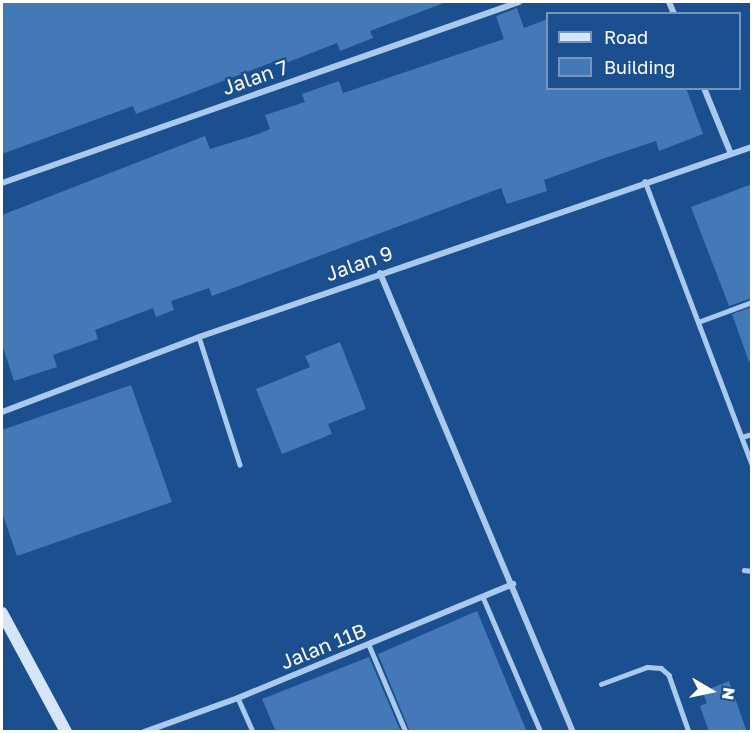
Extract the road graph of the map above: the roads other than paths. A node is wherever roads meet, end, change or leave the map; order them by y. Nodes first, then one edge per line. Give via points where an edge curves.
1 (519, 2) edge
2 (705, 90) edge
3 (752, 147) edge
4 (731, 154) junction
5 (645, 182) junction
6 (2, 183) edge
7 (380, 273) junction
8 (752, 302) edge
9 (698, 322) junction
10 (199, 337) junction
11 (2, 412) edge
12 (752, 434) edge
13 (742, 437) junction
14 (752, 464) edge
15 (240, 465) dead end
16 (744, 570) dead end
17 (752, 571) edge
18 (513, 584) junction
19 (483, 597) junction
20 (2, 613) edge
21 (369, 645) junction
22 (601, 684) dead end
23 (238, 698) junction
24 (66, 732) edge
25 (144, 732) edge
26 (253, 732) edge
27 (406, 732) edge
28 (541, 732) edge
29 (573, 732) edge
30 (689, 732) edge

1 - 6 street, Jalan 7
2 - 4 street
3 - 4 street, Jalan 9
4 - 5 street, Jalan 9
5 - 7 street, Jalan 9
5 - 9 lane
7 - 10 street, Jalan 9
7 - 18 street
8 - 9 lane
9 - 13 lane
10 - 11 street, Jalan 9
10 - 15 lane
12 - 13 lane
13 - 14 lane
16 - 17 lane
18 - 19 street, Jalan 11B
18 - 29 street
19 - 21 street, Jalan 11B
19 - 28 lane
20 - 24 street
21 - 23 street, Jalan 11B
21 - 27 lane
22 - 30 lane via 647,667 661,668 669,675
23 - 25 street, Jalan 11B
23 - 26 lane

